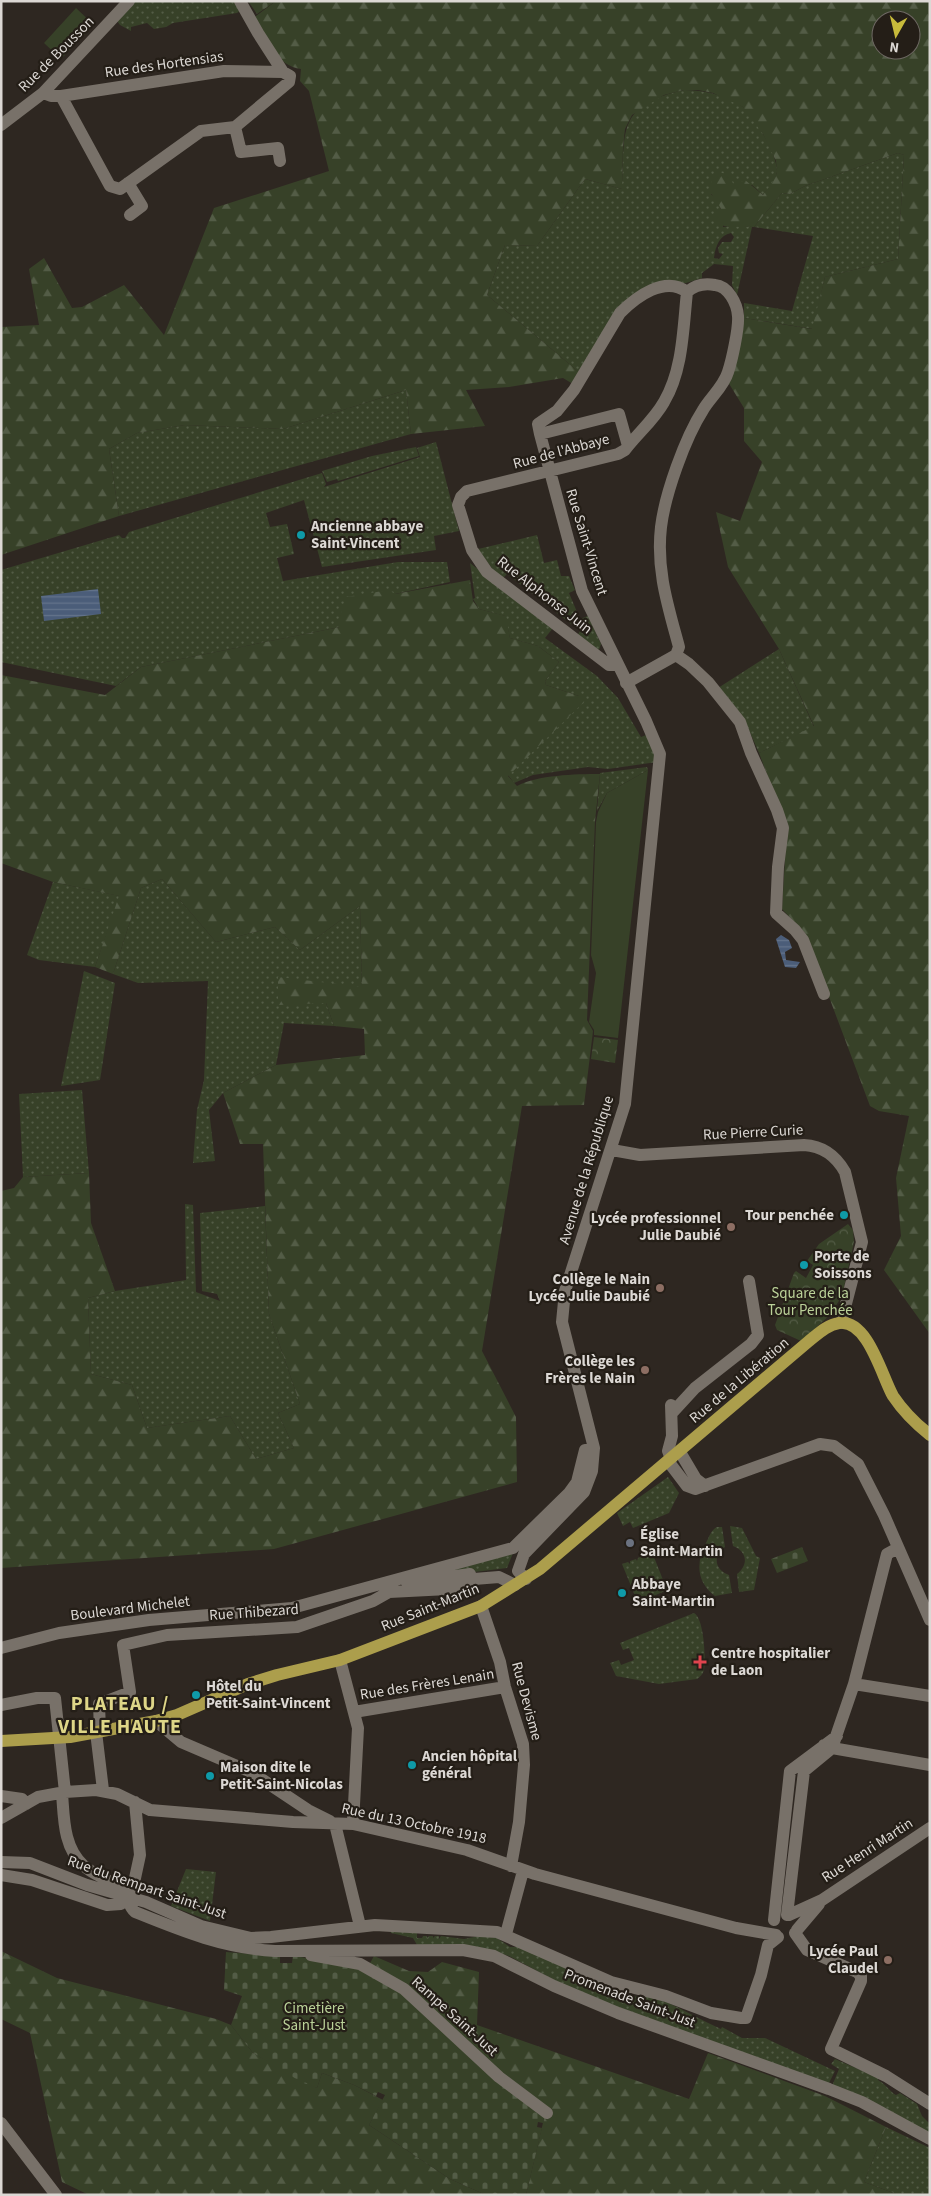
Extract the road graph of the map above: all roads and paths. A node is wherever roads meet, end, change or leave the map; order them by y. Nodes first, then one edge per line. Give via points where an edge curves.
1 (129, 1) edge
2 (240, 1) edge
3 (287, 74) junction
4 (42, 92) junction
5 (61, 96) junction
6 (1, 125) edge
7 (235, 127) junction
8 (280, 161) dead end
9 (128, 183) junction
10 (130, 215) dead end
11 (687, 292) junction
12 (539, 429) junction
13 (628, 446) junction
14 (550, 472) junction
15 (458, 505) joint
16 (676, 654) junction
17 (618, 665) junction
18 (626, 683) junction
19 (824, 994) dead end
20 (612, 1150) junction
21 (749, 1281) dead end
22 (841, 1323) junction
23 (930, 1435) edge
24 (594, 1448) junction
25 (676, 1455) junction
26 (898, 1548) junction
27 (520, 1578) junction
28 (391, 1580) junction
29 (914, 1586) junction
30 (930, 1590) edge
31 (481, 1606) junction
32 (930, 1620) edge
33 (1, 1648) edge
34 (340, 1660) junction
35 (854, 1684) junction
36 (505, 1687) junction
37 (930, 1696) edge
38 (1, 1705) edge
39 (354, 1712) junction
40 (156, 1721) junction
41 (98, 1731) junction
42 (60, 1738) junction
43 (1, 1741) edge
44 (827, 1746) junction
45 (930, 1765) edge
46 (103, 1790) junction
47 (64, 1792) junction
48 (1, 1796) edge
49 (134, 1802) junction
50 (26, 1804) junction
51 (1, 1818) edge
52 (335, 1824) junction
53 (353, 1824) junction
54 (930, 1828) edge
55 (782, 1840) junction
56 (795, 1842) junction
57 (1, 1862) edge
58 (517, 1868) junction
59 (1, 1875) edge
60 (128, 1894) junction
61 (822, 1900) junction
62 (788, 1915) junction
63 (774, 1921) junction
64 (360, 1926) junction
65 (744, 1931) junction
66 (796, 1931) junction
67 (506, 1934) junction
68 (777, 1936) junction
69 (306, 1950) junction
70 (930, 2104) edge
71 (547, 2113) dead end
72 (1, 2123) edge
73 (930, 2139) edge
74 (56, 2195) edge

1 - 4 street, Rue de Bousson
2 - 3 street
3 - 5 street, Rue des Hortensias via 224,71
3 - 7 street via 289,82
4 - 5 street, Rue des Hortensias
4 - 6 street, Rue de Bousson
5 - 9 street via 110,186 120,189
7 - 8 street via 241,152 278,148
7 - 9 street via 201,131
9 - 10 street via 142,206
11 - 12 street via 666,287 637,297 620,313 574,390
11 - 13 street, Rue de l'Abbaye via 674,384 664,404
11 - 16 street via 704,284 718,285 728,292 738,316 728,374 702,410 676,469 661,526 661,577 678,647
12 - 13 street via 620,414
12 - 14 street, Rue Saint-Vincent
13 - 14 street, Rue de l'Abbaye via 618,454
14 - 15 street, Rue de l'Abbaye via 467,492
14 - 17 street, Rue Saint-Vincent via 582,590
15 - 17 street, Rue Alphonse Juin via 472,550 487,572 610,665
16 - 18 street
16 - 19 street via 708,682 740,722 783,828 776,913 803,940
17 - 18 street, Rue Saint-Vincent
18 - 20 street, Avenue de la République via 660,754 625,1104
20 - 22 street, Rue Pierre Curie via 640,1155 814,1146 830,1153 845,1172 862,1242
20 - 24 street, Avenue de la République via 565,1291 562,1322
21 - 25 street via 758,1335 695,1388 676,1396 671,1406
22 - 23 main road via 866,1338 893,1395 912,1421
22 - 25 main road, Rue de la Libération via 828,1327 809,1341
24 - 27 street, Avenue de la République via 592,1471 584,1492 524,1554
24 - 28 street, Boulevard Michelet via 585,1450 577,1482 569,1493 513,1548
25 - 26 street via 705,1486 820,1444 834,1446 858,1464
25 - 27 main road, Rue Saint-Martin
26 - 29 street
26 - 35 street via 887,1554
27 - 28 street, Boulevard Michelet via 472,1574 421,1581
27 - 31 main road, Rue Saint-Martin
27 - 41 street, Rue Thibezard via 474,1579 448,1589 389,1592 366,1604 297,1627 167,1635 123,1645 130,1692 99,1704
28 - 33 street, Boulevard Michelet via 284,1609 149,1620 59,1633
29 - 30 street
29 - 32 street
31 - 34 main road, Rue Saint-Martin
31 - 36 street, Rue Devisme
34 - 39 street
34 - 40 main road, Rue Saint-Martin via 248,1684 178,1715
35 - 37 street
35 - 44 street via 837,1736
36 - 39 street, Rue des Frères Lenain
36 - 58 street, Rue Devisme via 523,1744
38 - 42 street via 55,1698
39 - 53 street via 358,1728
40 - 41 main road, Rue Saint-Martin
40 - 52 street, Rue du 13 Octobre 1918 via 177,1739 252,1772
41 - 42 main road, Rue Saint-Martin
41 - 46 street
42 - 43 main road, Rue Saint-Martin
42 - 47 street
44 - 45 street
44 - 55 street via 790,1771
44 - 56 street via 804,1771
46 - 47 street
46 - 49 street
47 - 50 street via 38,1797
47 - 60 street via 63,1823 70,1846 82,1865
48 - 50 street via 22,1799
49 - 52 street via 150,1810
49 - 60 street via 140,1855
50 - 51 street
52 - 53 street, Rue du 13 Octobre 1918
52 - 64 street
53 - 58 street, Rue du 13 Octobre 1918 via 467,1850
54 - 61 street, Rue Henri Martin
55 - 56 street
55 - 63 street
56 - 62 street
57 - 60 street, Rue du Rempart Saint-Just via 30,1863 87,1885
58 - 65 street, Rue du 13 Octobre 1918
58 - 67 street, Rue Devisme
59 - 60 street via 32,1880 107,1905 121,1904
60 - 64 street, Rue du Rempart Saint-Just via 201,1926 252,1938
60 - 69 street, Promenade Saint-Just via 130,1908 134,1912 217,1943 258,1950
61 - 62 street, Rue Henri Martin
61 - 66 street, Rue Henri Martin
62 - 63 street via 780,1915
62 - 66 street via 795,1919
63 - 65 street
63 - 68 street via 772,1929
64 - 67 street, Rue du Rempart Saint-Just via 389,1925
65 - 68 street, Rue du 13 Octobre 1918
66 - 68 street via 786,1939
66 - 70 street via 807,1950 860,1976 861,1981 831,2050 886,2076
67 - 68 street, Rue du Rempart Saint-Just via 611,1982 666,1996 711,2013 746,2018 768,1945
69 - 71 street, Rampe Saint-Just via 312,1956 360,1964 404,1989 499,2077
69 - 73 street, Promenade Saint-Just via 454,1950 494,1956 618,2013 862,2102
72 - 74 street

